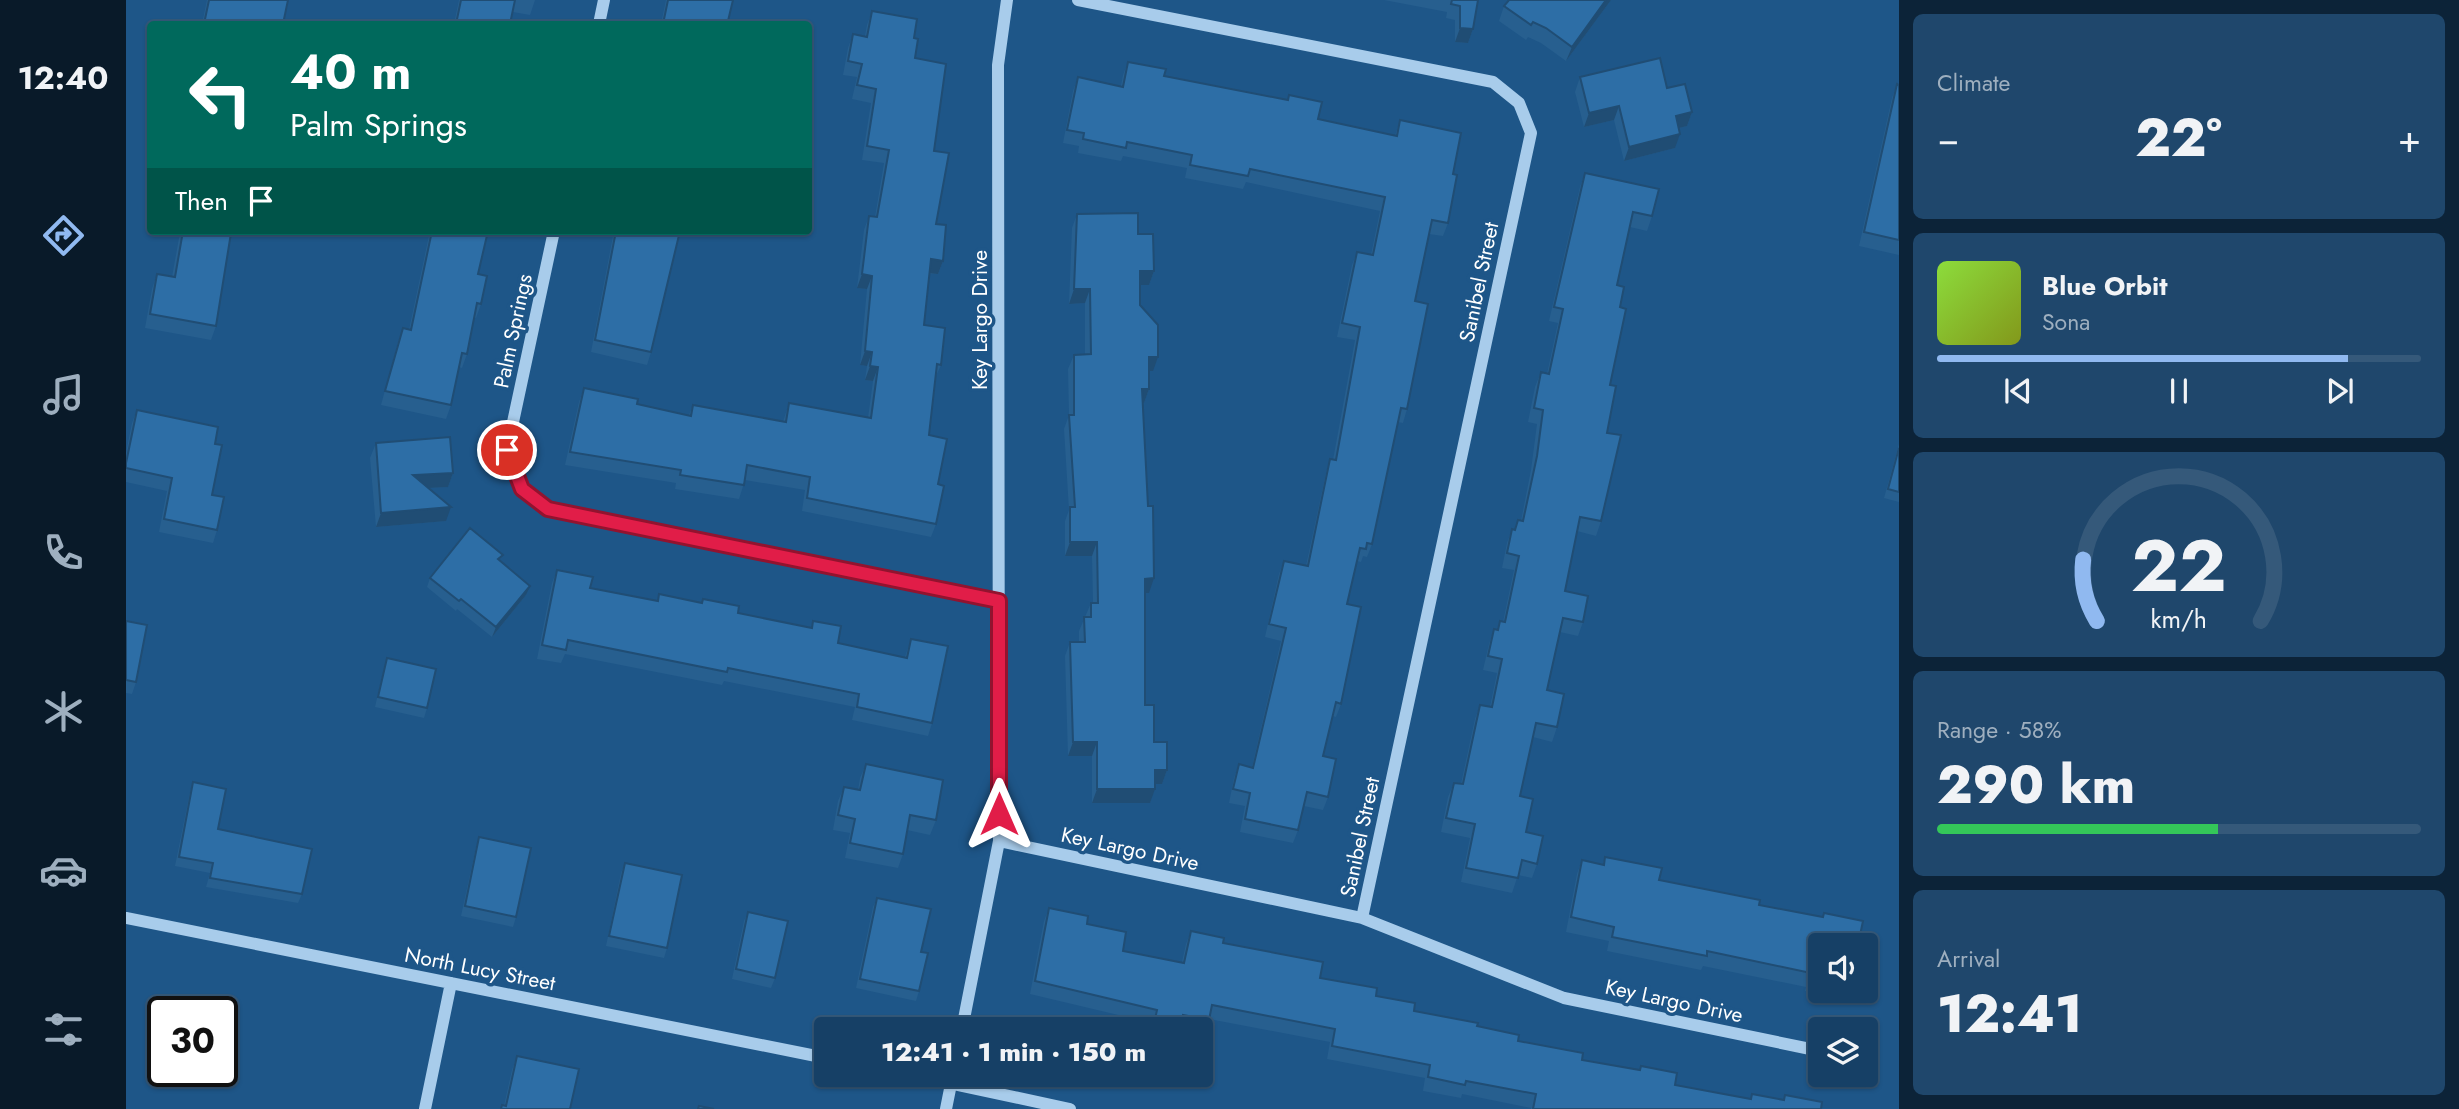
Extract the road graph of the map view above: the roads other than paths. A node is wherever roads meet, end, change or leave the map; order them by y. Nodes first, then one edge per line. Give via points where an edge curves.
1 (604, 0) edge
2 (1007, 0) edge
3 (1078, 0) edge
4 (600, 21) edge
5 (553, 235) edge
6 (999, 601) junction
7 (999, 841) junction
8 (126, 918) edge
9 (1362, 918) junction
10 (452, 983) junction
11 (964, 1017) edge
12 (1808, 1049) edge
13 (814, 1056) edge
14 (950, 1087) edge
15 (983, 1087) edge
16 (425, 1109) edge
17 (946, 1109) edge
18 (1070, 1109) edge

1 - 4 street
2 - 6 street, Key Largo Drive via 998,65
3 - 9 street, Sanibel Street via 1493,82 1519,103 1531,133
5 - 6 street, Palm Springs via 507,450 522,489 548,509
6 - 7 street, Key Largo Drive
7 - 9 street, Key Largo Drive
7 - 11 street
8 - 10 street, North Lucy Street
9 - 12 street, Key Largo Drive via 1564,998
10 - 13 street, North Lucy Street
10 - 16 street
14 - 17 street
15 - 18 street

